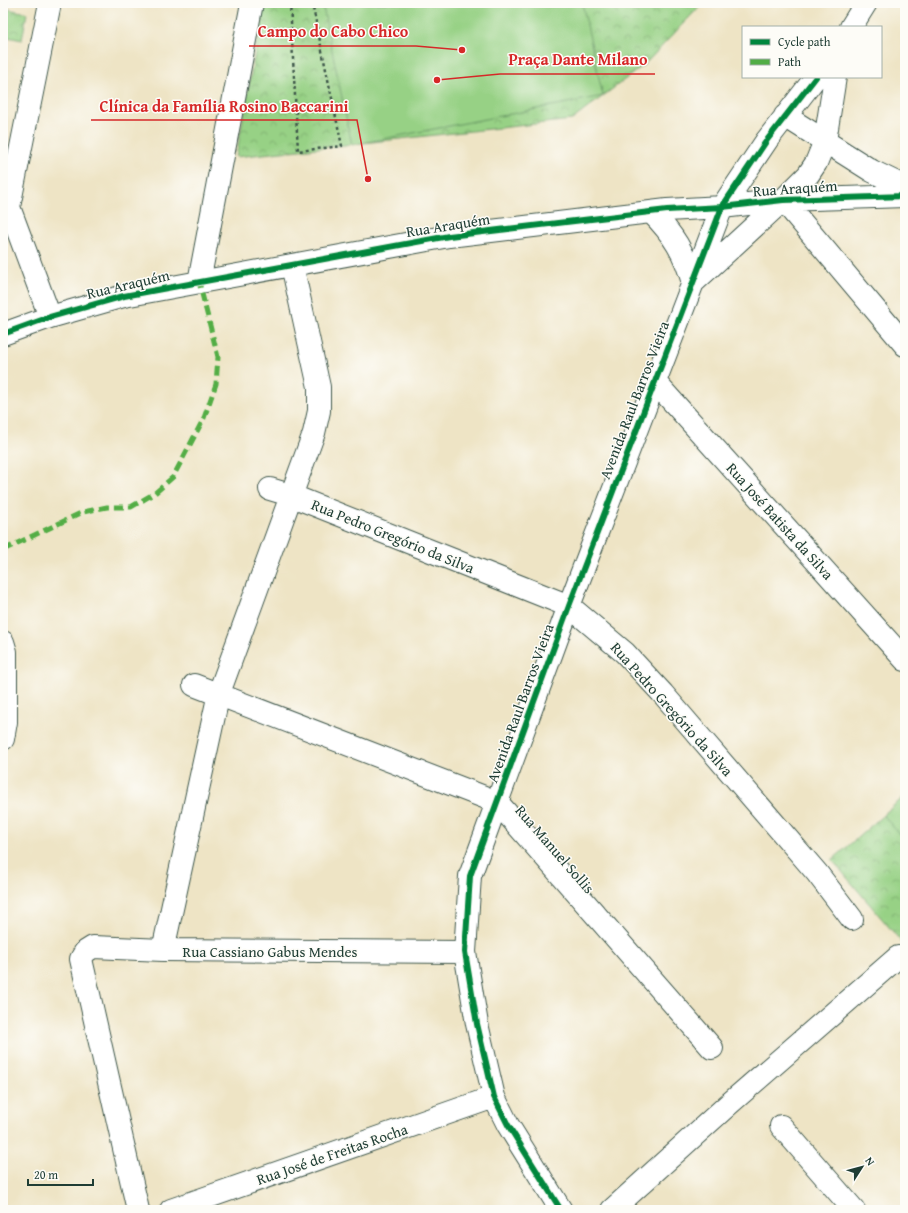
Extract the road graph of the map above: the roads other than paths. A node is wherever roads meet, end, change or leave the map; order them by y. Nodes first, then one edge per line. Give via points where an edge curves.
1 (50, 3) edge
2 (252, 3) edge
3 (866, 3) edge
4 (853, 26) edge
5 (815, 78) edge
6 (835, 78) edge
7 (785, 116) junction
8 (826, 141) junction
9 (739, 182) junction
10 (905, 187) edge
11 (905, 196) edge
12 (782, 200) junction
13 (6, 206) edge
14 (722, 207) junction
15 (659, 211) junction
16 (292, 265) junction
17 (199, 282) junction
18 (693, 283) junction
19 (50, 317) junction
20 (3, 334) edge
21 (905, 345) edge
22 (655, 382) junction
23 (270, 489) dead end
24 (290, 495) junction
25 (569, 606) junction
26 (3, 642) edge
27 (905, 660) edge
28 (194, 685) dead end
29 (219, 694) junction
30 (3, 739) edge
31 (497, 802) junction
32 (852, 919) dead end
33 (163, 950) junction
34 (465, 952) junction
35 (898, 957) dead end
36 (712, 1048) dead end
37 (494, 1097) junction
38 (781, 1126) dead end
39 (138, 1210) edge
40 (171, 1210) edge
41 (561, 1210) edge
42 (612, 1210) edge
43 (854, 1210) edge

1 - 13 street
2 - 17 street
3 - 4 street
5 - 7 street, Avenida Raul Barros Vieira
6 - 8 street, Avenida Raul Barros Vieira
7 - 8 street
7 - 9 street, Avenida Raul Barros Vieira
8 - 10 street via 872,171
8 - 12 street, Avenida Raul Barros Vieira via 808,175
9 - 14 street, Avenida Raul Barros Vieira
9 - 15 street, Rua Araquém
11 - 12 street, Rua Araquém
12 - 14 street, Rua Araquém
12 - 18 street, Avenida Raul Barros Vieira
12 - 21 street
13 - 19 street
14 - 15 street, Rua Araquém
14 - 18 street, Avenida Raul Barros Vieira
15 - 16 street, Rua Araquém via 449,236
15 - 18 street via 662,223 687,262
16 - 17 street, Rua Araquém
16 - 24 street via 319,387 319,411 314,433
17 - 19 street, Rua Araquém via 124,296
18 - 22 street, Avenida Raul Barros Vieira
19 - 20 street, Rua Araquém
22 - 25 street, Avenida Raul Barros Vieira
22 - 27 street, Rua José Batista da Silva
23 - 24 street, Rua Pedro Gregório da Silva
24 - 25 street, Rua Pedro Gregório da Silva
24 - 29 street
25 - 31 street, Avenida Raul Barros Vieira
25 - 32 street, Rua Pedro Gregório da Silva via 625,653 663,694 817,873
26 - 30 street via 6,652 6,714
28 - 29 street, Rua Manuel Sollis
29 - 31 street, Rua Manuel Sollis
29 - 33 street
31 - 34 street, Avenida Raul Barros Vieira via 470,876
31 - 36 street, Rua Manuel Sollis
33 - 34 street, Rua Cassiano Gabus Mendes
33 - 39 street, Rua Cassiano Gabus Mendes via 93,947 85,952 81,959
34 - 37 street, Avenida Raul Barros Vieira via 477,1024
35 - 42 street
37 - 40 street, Rua José de Freitas Rocha
37 - 41 street, Avenida Raul Barros Vieira via 508,1125
38 - 43 street

